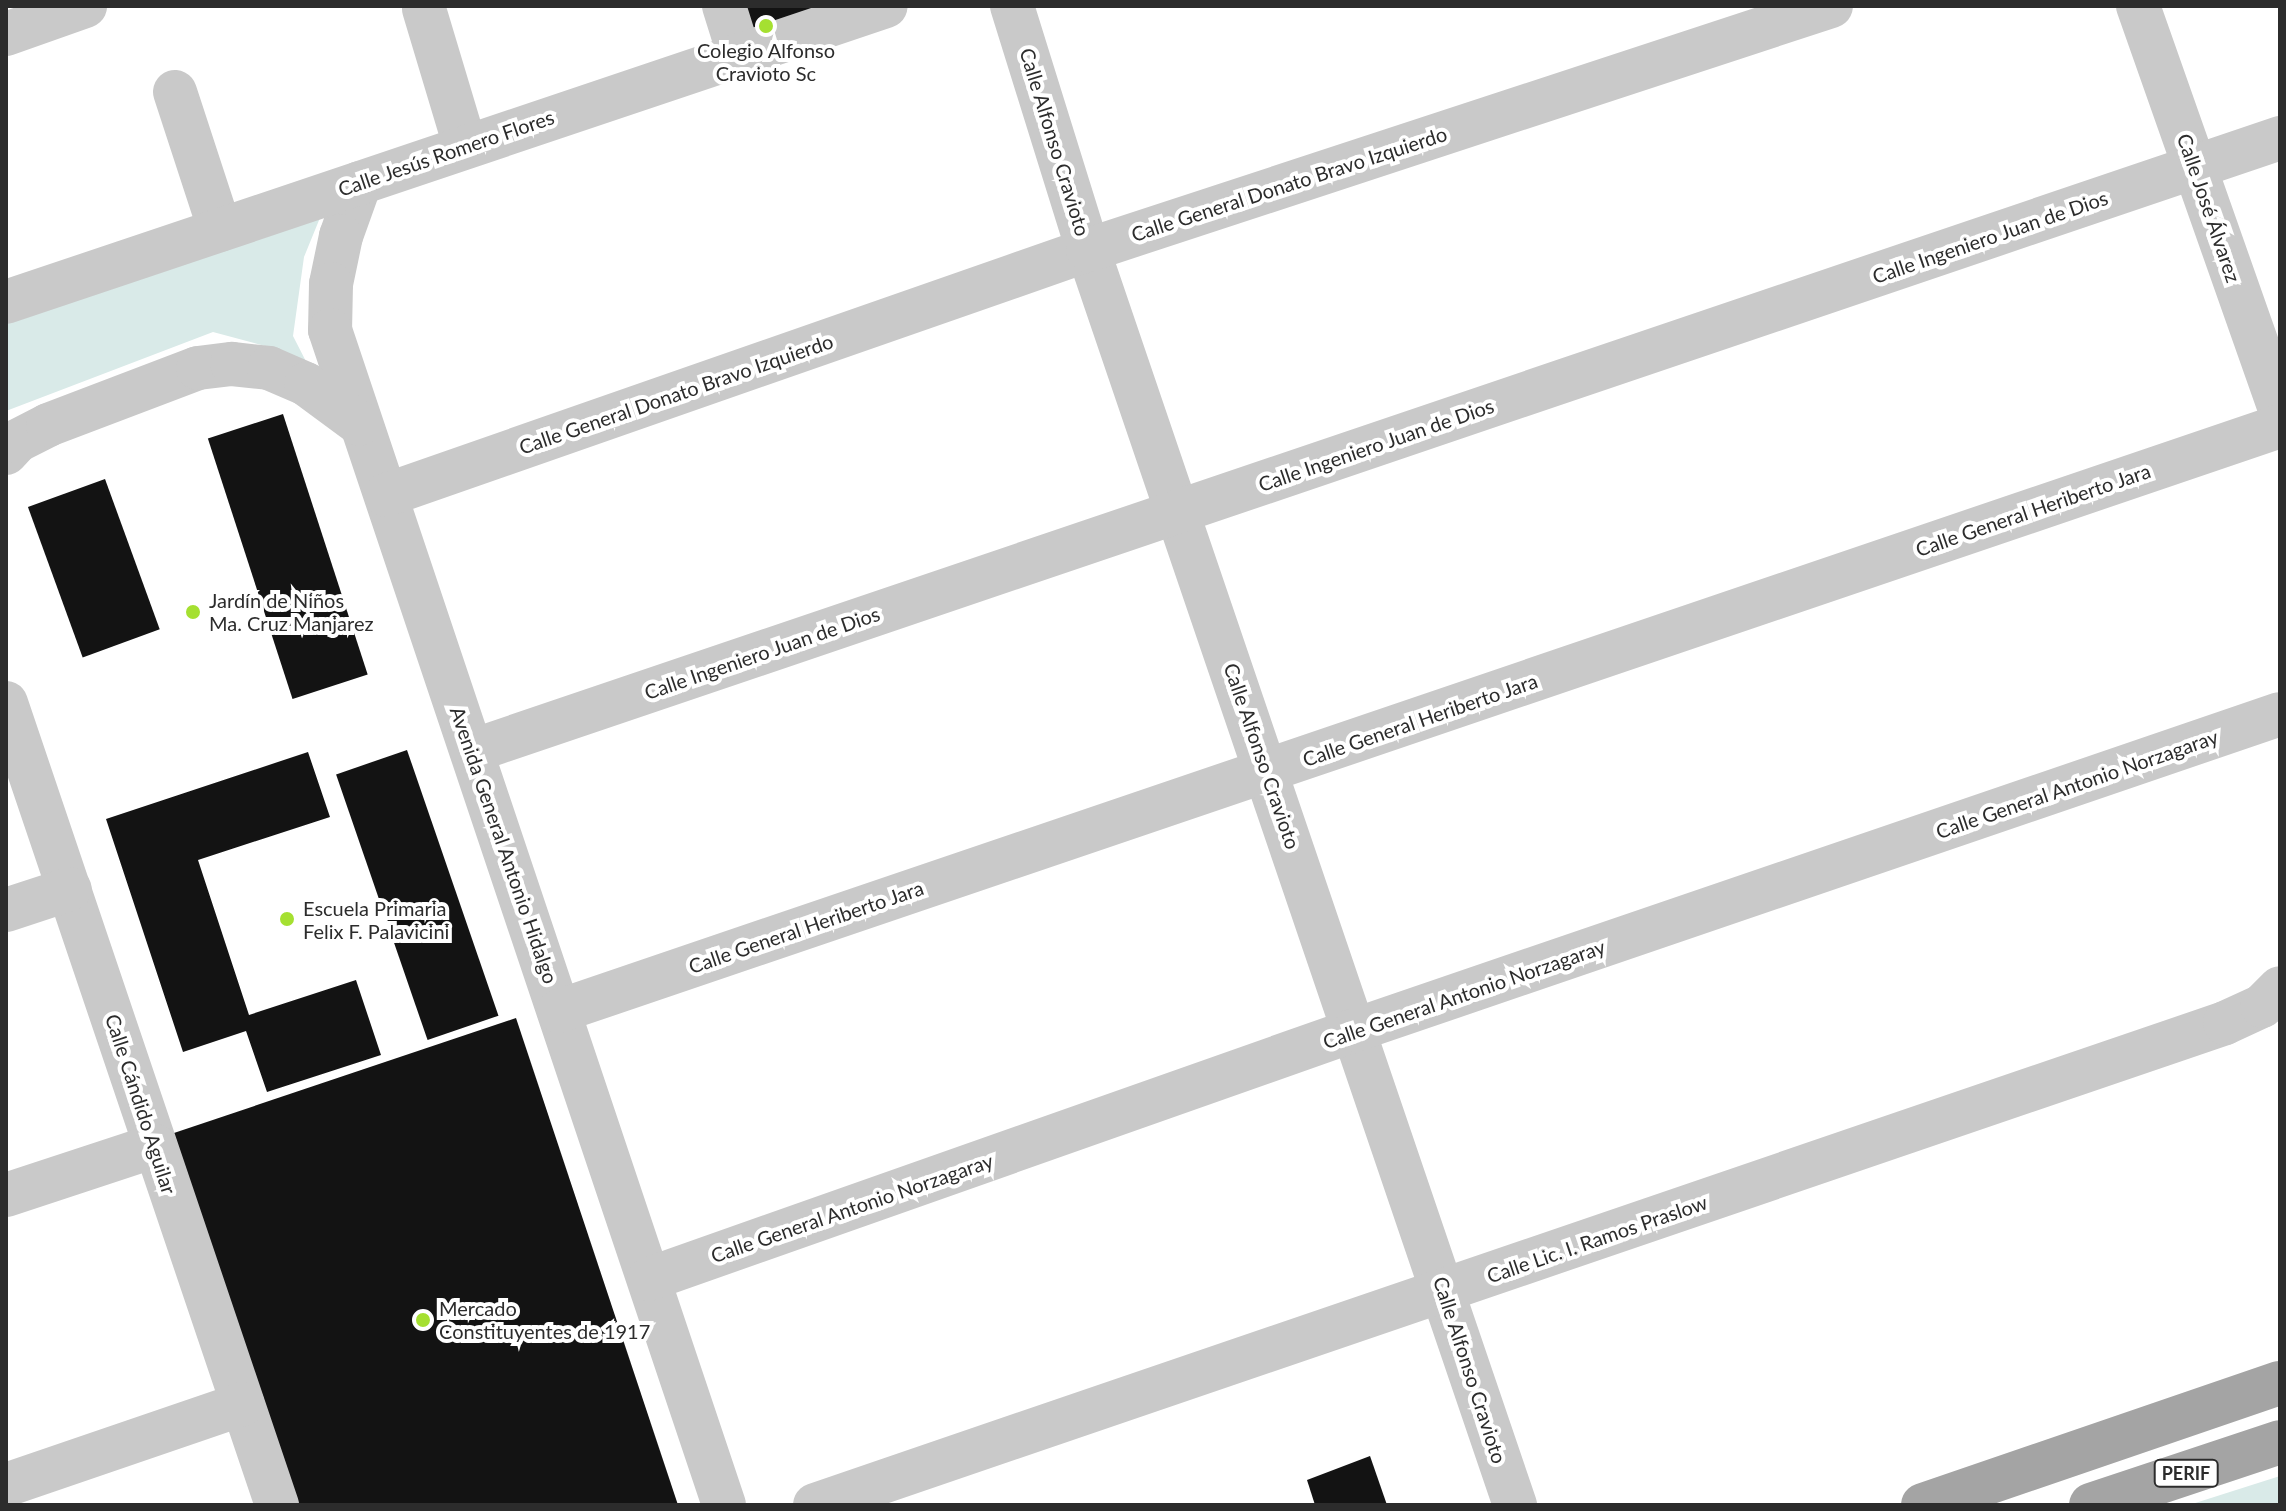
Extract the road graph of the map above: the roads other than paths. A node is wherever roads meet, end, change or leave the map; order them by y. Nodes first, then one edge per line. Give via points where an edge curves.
1 (85, 6) edge
2 (724, 6) edge
3 (886, 6) edge
4 (1012, 6) edge
5 (1831, 6) edge
6 (2138, 6) edge
7 (424, 9) dead end
8 (6, 34) edge
9 (739, 54) junction
10 (175, 92) dead end
11 (2280, 138) edge
12 (465, 146) junction
13 (2195, 167) junction
14 (360, 183) junction
15 (220, 230) junction
16 (1088, 250) junction
17 (6, 302) edge
18 (2280, 410) edge
19 (360, 424) junction
20 (2280, 426) edge
21 (6, 453) edge
22 (386, 495) junction
23 (1178, 512) junction
24 (6, 703) edge
25 (2280, 714) edge
26 (472, 751) junction
27 (1268, 772) junction
28 (70, 889) junction
29 (6, 910) edge
30 (2280, 988) edge
31 (559, 1011) junction
32 (1355, 1030) junction
33 (155, 1146) junction
34 (6, 1195) edge
35 (649, 1279) junction
36 (1444, 1291) junction
37 (2280, 1383) edge
38 (243, 1404) junction
39 (2280, 1442) edge
40 (6, 1485) edge
41 (277, 1505) edge
42 (724, 1505) edge
43 (815, 1505) edge
44 (1515, 1505) edge
45 (1923, 1505) edge
46 (2091, 1505) edge

1 - 8 street
2 - 9 street
3 - 9 street, Calle Jesús Romero Flores
4 - 16 street, Calle Alfonso Cravioto
5 - 16 street, Calle General Donato Bravo Izquierdo
6 - 13 street, Calle José Álvarez
7 - 12 street
9 - 12 street, Calle Jesús Romero Flores
10 - 15 street
11 - 13 street, Calle Ingeniero Juan de Dios
12 - 14 street, Calle Jesús Romero Flores
13 - 18 street, Calle José Álvarez
13 - 23 street, Calle Ingeniero Juan de Dios
14 - 15 street, Calle Jesús Romero Flores
14 - 19 street, Avenida General Antonio Hidalgo via 331,284 330,330
15 - 17 street, Calle Jesús Romero Flores
16 - 22 street, Calle General Donato Bravo Izquierdo
16 - 23 street, Calle Alfonso Cravioto
19 - 21 street via 306,384 269,368 232,364 198,368 48,425
19 - 22 street, Avenida General Antonio Hidalgo
20 - 27 street, Calle General Heriberto Jara
22 - 26 street, Avenida General Antonio Hidalgo
23 - 26 street, Calle Ingeniero Juan de Dios
23 - 27 street, Calle Alfonso Cravioto
24 - 28 street, Calle Cándido Aguilar
25 - 32 street, Calle General Antonio Norzagaray
26 - 31 street, Avenida General Antonio Hidalgo
27 - 31 street, Calle General Heriberto Jara
27 - 32 street, Calle Alfonso Cravioto
28 - 29 street
28 - 33 street, Calle Cándido Aguilar
30 - 36 street, Calle Lic. I. Ramos Praslow via 2262,1006 2225,1023
31 - 35 street, Avenida General Antonio Hidalgo
32 - 35 street, Calle General Antonio Norzagaray
32 - 36 street, Calle Alfonso Cravioto
33 - 34 street
33 - 38 street, Calle Cándido Aguilar
35 - 42 street, Avenida General Antonio Hidalgo
36 - 43 street, Calle Lic. I. Ramos Praslow
36 - 44 street, Calle Alfonso Cravioto
37 - 45 main road
38 - 40 street
38 - 41 street, Calle Cándido Aguilar
39 - 46 main road, PERIF

